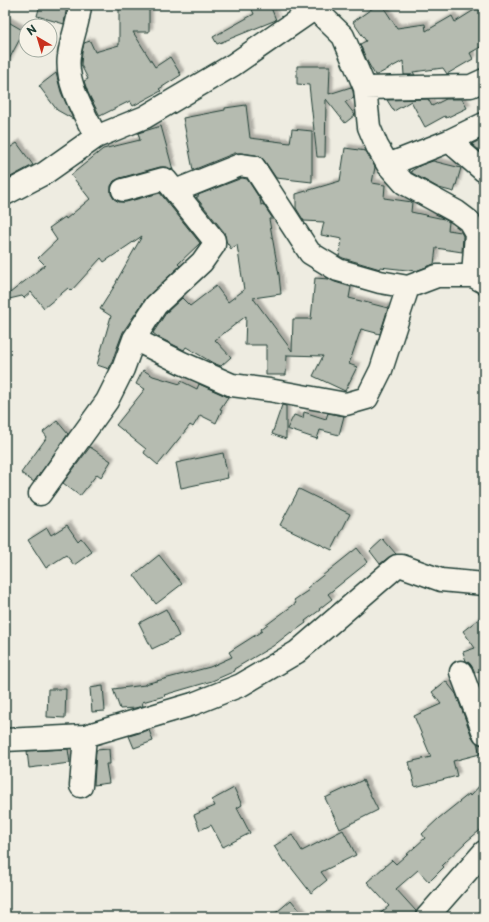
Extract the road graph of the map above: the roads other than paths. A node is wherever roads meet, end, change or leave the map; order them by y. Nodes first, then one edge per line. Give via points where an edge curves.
1 (80, 5) edge
2 (313, 7) edge
3 (484, 80) edge
4 (365, 88) junction
5 (484, 124) edge
6 (96, 137) junction
7 (449, 141) junction
8 (388, 165) junction
9 (484, 171) edge
10 (123, 190) dead end
11 (175, 191) junction
12 (5, 194) edge
13 (479, 279) edge
14 (408, 287) junction
15 (134, 338) junction
16 (40, 494) dead end
17 (484, 584) edge
18 (461, 672) dead end
19 (484, 733) edge
20 (85, 736) junction
21 (5, 740) edge
22 (81, 786) dead end
23 (484, 852) edge
24 (427, 917) edge

1 - 6 street via 69,57 70,78 72,88
2 - 4 street via 343,36
2 - 6 street via 233,65 146,117
3 - 4 street via 471,86
4 - 8 street via 369,127
5 - 7 street
6 - 12 street via 45,172
7 - 8 street
7 - 9 street
8 - 13 street via 404,183 457,212 468,221 476,233
10 - 11 street via 163,179
11 - 14 street via 240,165 254,167 310,253 338,270
11 - 15 street via 214,240 214,245 202,262 156,305
13 - 14 street via 437,276
14 - 15 street via 381,370 367,398 346,404 232,385
15 - 16 street via 123,369 107,401
17 - 20 street via 441,580 397,566 297,652 241,685 193,704
18 - 19 street
20 - 21 street
20 - 22 street
23 - 24 street

